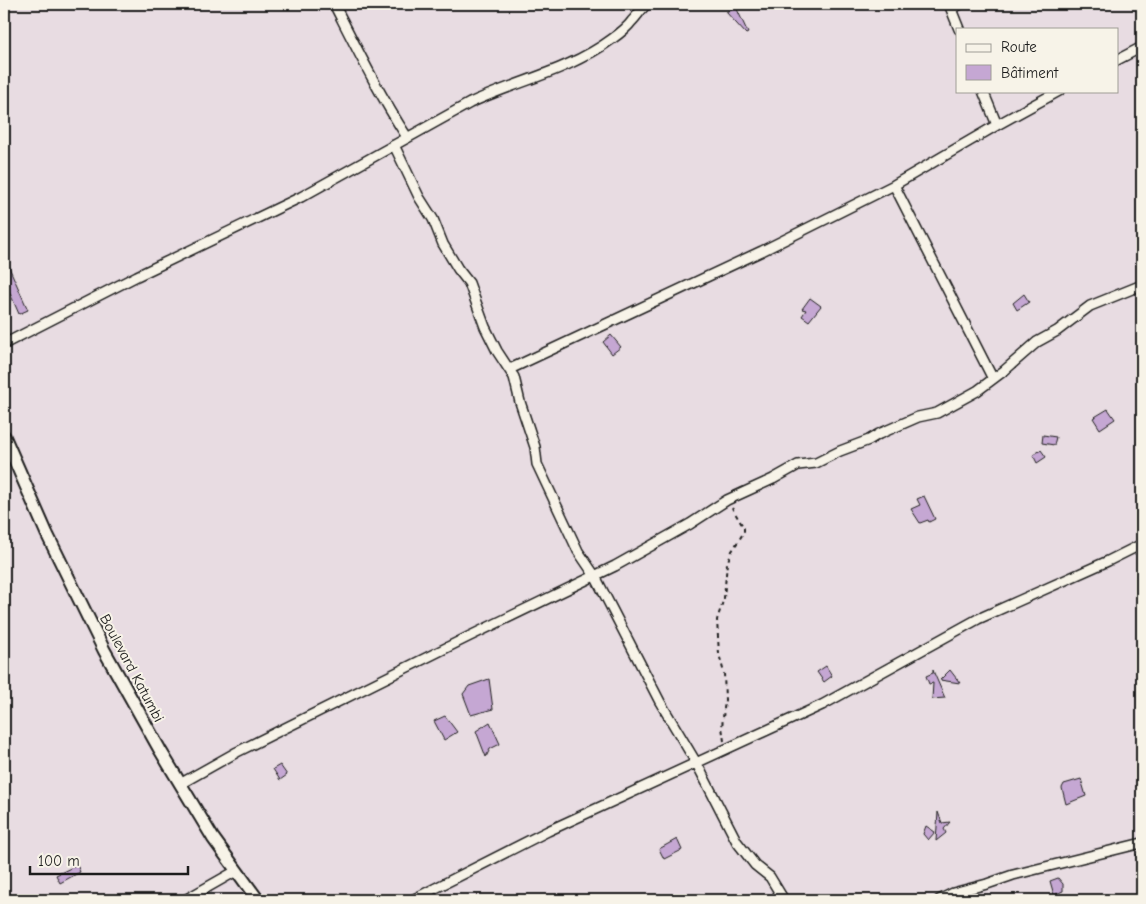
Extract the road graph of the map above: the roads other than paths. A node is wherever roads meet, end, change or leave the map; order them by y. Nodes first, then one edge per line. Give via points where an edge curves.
1 (334, 4) edge
2 (647, 4) edge
3 (961, 4) edge
4 (950, 6) edge
5 (959, 28) edge
6 (1142, 47) edge
7 (1118, 59) edge
8 (983, 92) edge
9 (1058, 92) edge
10 (996, 125) junction
11 (407, 137) junction
12 (394, 145) junction
13 (894, 185) junction
14 (1142, 285) edge
15 (4, 344) edge
16 (510, 369) junction
17 (992, 379) junction
18 (4, 437) edge
19 (1142, 544) edge
20 (595, 576) junction
21 (697, 764) junction
22 (180, 784) junction
23 (1138, 844) edge
24 (236, 871) junction
25 (185, 900) edge
26 (258, 900) edge
27 (412, 900) edge
28 (784, 900) edge
29 (939, 900) edge

1 - 11 street via 390,112
2 - 11 street via 611,39 576,60 546,75 470,103
3 - 4 street
4 - 5 street
6 - 7 street
8 - 10 street
9 - 10 street
10 - 13 street
11 - 12 street
12 - 15 street via 302,197
12 - 16 street via 443,244 469,283 485,326
13 - 16 street
13 - 17 street
14 - 17 street via 1090,306 1037,342
16 - 20 street via 535,447 537,464 578,551
17 - 20 street via 937,413 918,417 816,463 798,465 727,500
18 - 22 street, Boulevard Katumbi via 99,642
19 - 21 street via 978,619 822,705
20 - 21 street via 660,702
20 - 22 street via 237,752
21 - 27 street via 548,831
21 - 28 street via 737,842 770,877
22 - 24 street, Boulevard Katumbi
23 - 29 street via 1013,875
24 - 25 street
24 - 26 street, Boulevard Katumbi

